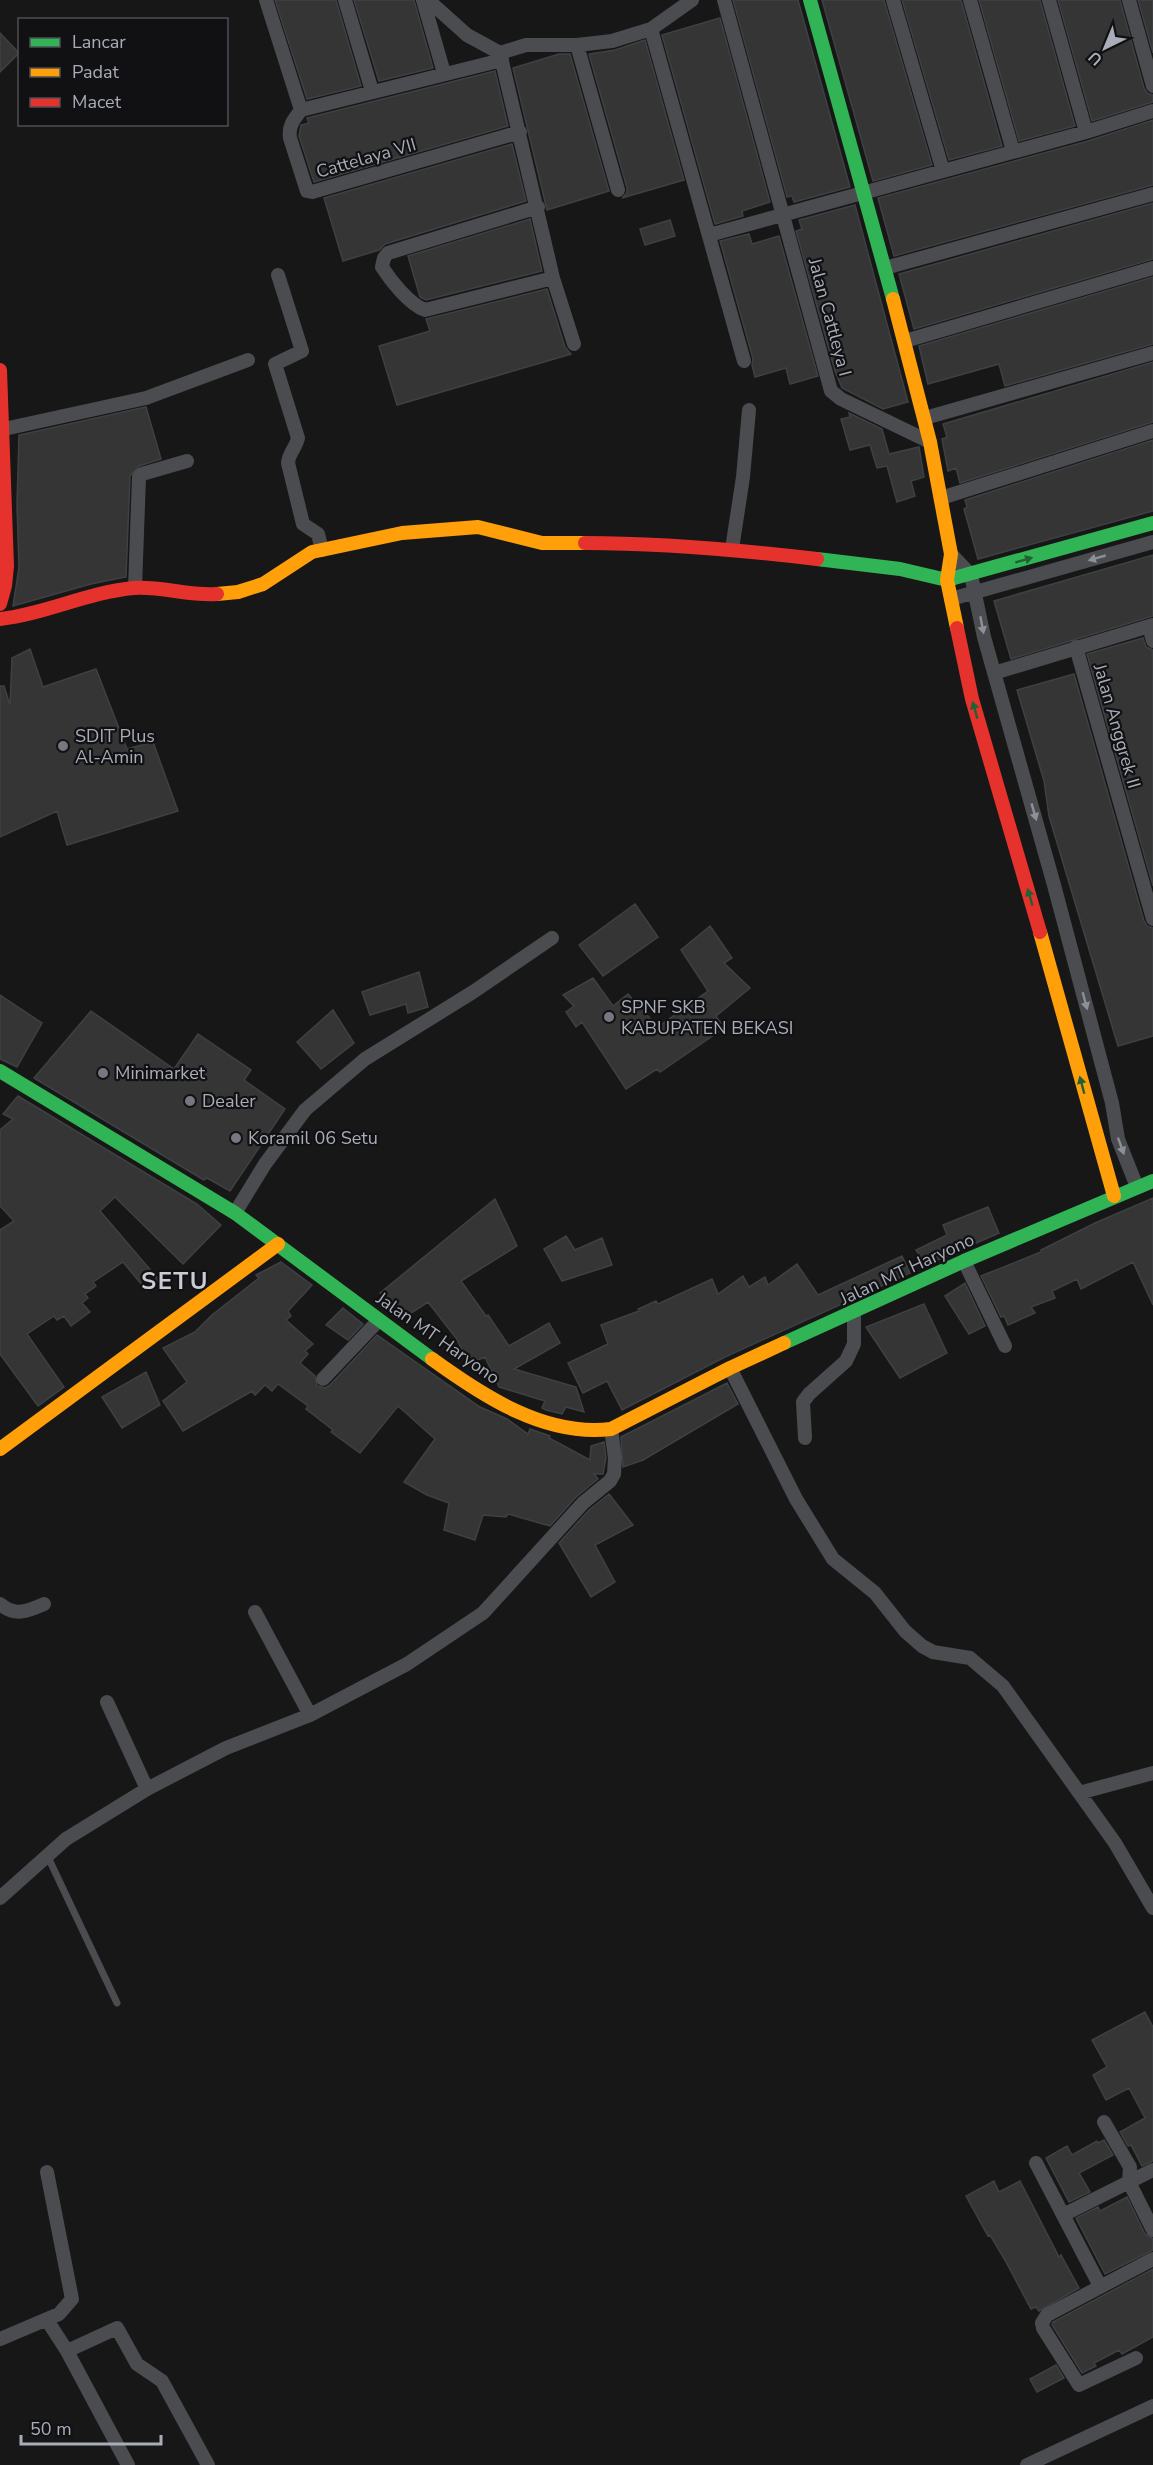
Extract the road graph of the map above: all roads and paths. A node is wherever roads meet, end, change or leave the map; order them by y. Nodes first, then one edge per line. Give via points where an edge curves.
1 (266, 0) edge
2 (345, 0) edge
3 (423, 0) edge
4 (428, 0) edge
5 (692, 0) edge
6 (724, 0) edge
7 (810, 0) edge
8 (893, 0) edge
9 (970, 0) edge
10 (1049, 0) edge
11 (1129, 0) edge
12 (651, 29) junction
13 (577, 45) junction
14 (501, 57) junction
15 (444, 73) junction
16 (1153, 86) edge
17 (372, 91) junction
18 (301, 110) junction
19 (1153, 111) edge
20 (520, 132) junction
21 (1086, 132) junction
22 (1013, 151) junction
23 (943, 171) junction
24 (618, 190) dead end
25 (864, 193) junction
26 (1153, 194) edge
27 (537, 207) junction
28 (783, 214) junction
29 (709, 235) junction
30 (885, 268) junction
31 (1153, 268) edge
32 (278, 274) dead end
33 (553, 278) junction
34 (905, 341) junction
35 (574, 344) dead end
36 (1153, 353) edge
37 (248, 360) dead end
38 (744, 361) dead end
39 (0, 370) edge
40 (748, 410) dead end
41 (925, 418) junction
42 (4, 429) junction
43 (1153, 431) edge
44 (930, 442) junction
45 (187, 461) dead end
46 (941, 498) junction
47 (1153, 523) edge
48 (1153, 542) edge
49 (732, 549) junction
50 (322, 550) junction
51 (951, 554) junction
52 (971, 575) junction
53 (947, 580) junction
54 (135, 588) junction
55 (975, 593) junction
56 (951, 599) junction
57 (0, 604) edge
58 (0, 619) edge
59 (1151, 625) edge
60 (1153, 641) edge
61 (1076, 647) junction
62 (994, 673) junction
63 (1153, 919) edge
64 (552, 938) dead end
65 (0, 1071) edge
66 (1153, 1181) edge
67 (1137, 1187) junction
68 (1114, 1196) junction
69 (235, 1213) junction
70 (278, 1244) junction
71 (964, 1261) junction
72 (854, 1313) junction
73 (379, 1320) junction
74 (1005, 1346) dead end
75 (730, 1368) junction
76 (323, 1378) dead end
77 (611, 1429) junction
78 (805, 1438) dead end
79 (0, 1449) edge
80 (0, 1604) edge
81 (44, 1605) dead end
82 (255, 1612) dead end
83 (107, 1702) dead end
84 (310, 1714) junction
85 (1153, 1773) edge
86 (147, 1789) junction
87 (1079, 1793) junction
88 (48, 1855) junction
89 (0, 1898) edge
90 (1153, 1908) edge
91 (117, 2003) dead end
92 (1104, 2122) dead end
93 (1036, 2163) dead end
94 (1153, 2170) edge
95 (47, 2172) dead end
96 (1130, 2182) junction
97 (1063, 2215) junction
98 (1153, 2230) edge
99 (1153, 2259) edge
100 (1100, 2286) junction
101 (47, 2320) junction
102 (0, 2339) edge
103 (67, 2351) junction
104 (1136, 2358) dead end
105 (1153, 2406) edge
106 (128, 2465) edge
107 (208, 2465) edge
108 (1027, 2465) edge

1 - 18 street
2 - 17 street
3 - 15 street
4 - 14 street via 467,35
5 - 12 street
6 - 28 street, Jalan Cattleya I
7 - 25 street
8 - 23 street
9 - 22 street
10 - 21 street
11 - 16 street
12 - 13 street via 612,41
12 - 29 street
13 - 14 street via 526,45
13 - 24 street
14 - 15 street
14 - 20 street
15 - 17 street
17 - 18 street
18 - 20 street, Cattelaya VII via 292,123 290,138 307,191 312,192
19 - 21 street
20 - 27 street
21 - 22 street
22 - 23 street
23 - 25 street
25 - 28 street
25 - 30 street
26 - 30 street
27 - 33 street
27 - 33 street via 388,253 382,267 425,310
28 - 29 street
28 - 44 street, Jalan Cattleya I via 831,391
29 - 38 street
30 - 34 street
31 - 34 street
32 - 50 street via 302,351 275,364 298,438 288,464 303,524 318,534
33 - 35 street
34 - 41 street
36 - 41 street
37 - 42 street via 146,398
39 - 42 street
40 - 49 street
41 - 44 street
42 - 57 street via 6,554
43 - 46 street
44 - 46 street
45 - 54 street via 139,477
46 - 51 street
52 -> 47 street
48 -> 55 street
49 - 50 street via 638,543 542,543 478,527 402,533
49 - 53 street via 900,569
50 - 54 street via 303,557 263,584 238,592 212,594
51 - 52 street
51 - 53 street
52 - 53 street
52 - 55 street
53 - 56 street
54 - 58 street
55 - 56 street
55 -> 62 street
68 -> 56 street via 972,699
59 - 60 street
59 - 61 street
61 - 62 street
61 - 63 street, Jalan Anggrek II
62 -> 67 street via 1054,885 1118,1139
64 - 69 street via 365,1059 305,1110
65 - 69 street, Jalan MT Haryono
66 - 67 street, Jalan MT Haryono
67 - 68 street, Jalan MT Haryono
68 - 71 street, Jalan MT Haryono
69 - 70 street, Jalan MT Haryono
70 - 73 street, Jalan MT Haryono
70 - 79 street
71 - 72 street, Jalan MT Haryono
71 - 74 street
72 - 75 street, Jalan MT Haryono
72 - 78 street via 854,1344 846,1361 804,1402
73 - 76 street
73 - 77 street, Jalan MT Haryono via 487,1397 542,1421 576,1430
75 - 77 street, Jalan MT Haryono
75 - 87 street via 796,1499 833,1559 875,1593 922,1646 933,1652 970,1658 988,1671 1003,1686
77 - 84 street via 615,1458 610,1481 583,1503 483,1613 407,1664
80 - 81 street via 23,1613
82 - 84 street
83 - 86 street
84 - 86 street via 226,1748
85 - 87 street
86 - 88 street via 66,1839
87 - 90 street
88 - 89 street
88 - 91 lane
92 - 96 street via 1130,2167
93 - 97 street
94 - 96 street
95 - 101 street via 72,2299 66,2309
96 - 97 street
96 - 98 street
97 - 100 street
99 - 100 street
100 - 104 street via 1047,2316 1043,2328 1079,2385
101 - 102 street
101 - 103 street
103 - 106 street
103 - 107 street via 117,2328 137,2364 162,2381
105 - 108 street

